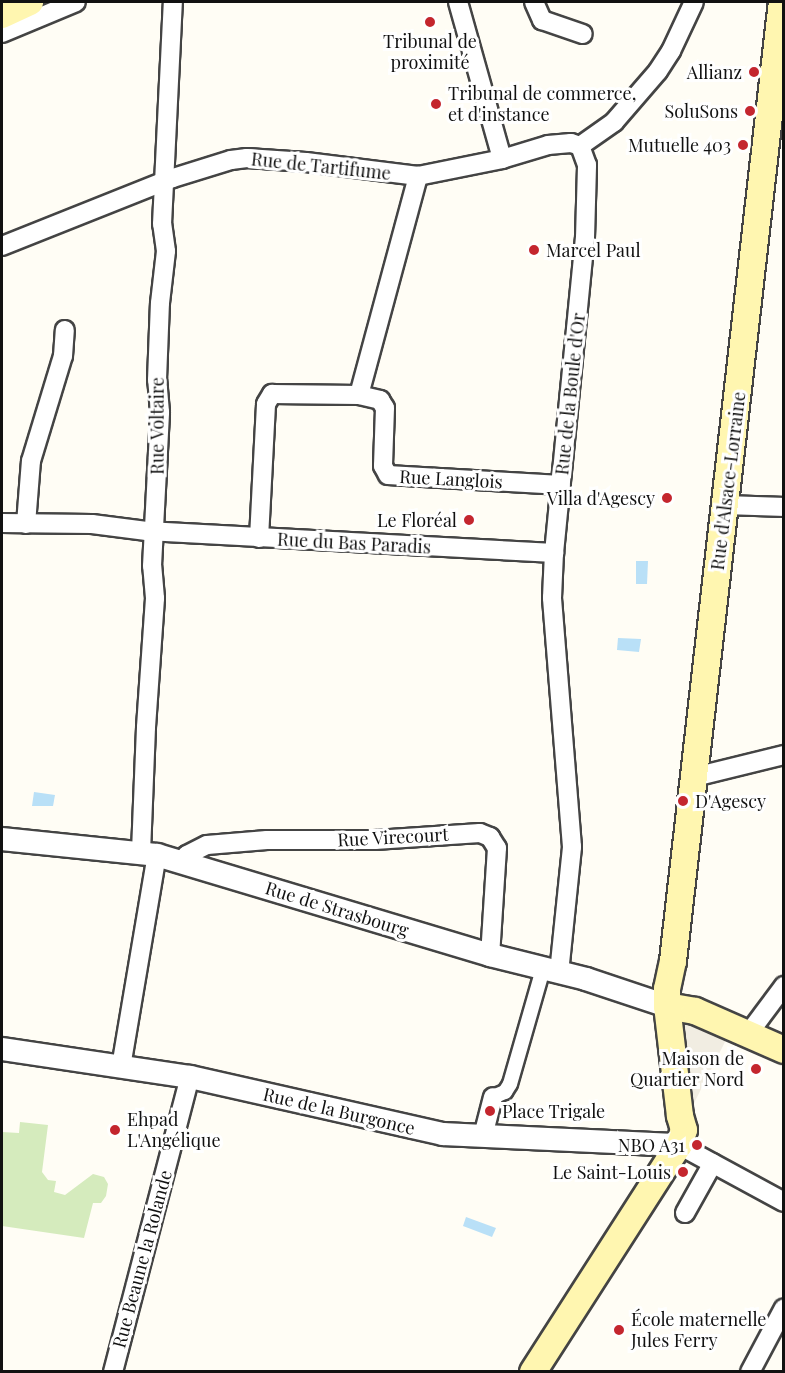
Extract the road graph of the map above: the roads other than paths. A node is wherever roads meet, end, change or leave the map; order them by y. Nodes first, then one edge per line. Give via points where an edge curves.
1 (25, 2) edge
2 (76, 2) edge
3 (173, 2) edge
4 (458, 2) edge
5 (534, 2) edge
6 (694, 2) edge
7 (782, 2) edge
8 (2, 14) edge
9 (2, 33) edge
10 (583, 34) dead end
11 (580, 146) junction
12 (502, 159) junction
13 (418, 176) junction
14 (166, 182) junction
15 (2, 246) edge
16 (65, 330) dead end
17 (359, 395) junction
18 (561, 485) junction
19 (726, 505) junction
20 (783, 507) edge
21 (2, 523) edge
22 (26, 524) junction
23 (154, 531) junction
24 (259, 538) junction
25 (554, 553) junction
26 (783, 755) edge
27 (694, 777) junction
28 (2, 839) edge
29 (149, 853) junction
30 (182, 861) junction
31 (490, 955) junction
32 (674, 961) junction
33 (551, 971) junction
34 (783, 986) edge
35 (667, 1006) junction
36 (695, 1011) junction
37 (749, 1033) junction
38 (2, 1049) edge
39 (783, 1050) edge
40 (121, 1066) junction
41 (190, 1077) junction
42 (493, 1097) joint
43 (483, 1136) junction
44 (679, 1145) junction
45 (713, 1163) junction
46 (783, 1202) edge
47 (685, 1213) dead end
48 (783, 1308) edge
49 (112, 1371) edge
50 (533, 1371) edge
51 (750, 1371) edge

1 - 8 main road
2 - 9 street
3 - 14 street, Rue Voltaire
4 - 12 street
5 - 10 street via 542,20
6 - 11 street via 658,71 614,122
7 - 19 main road, Rue d'Alsace-Lorraine
11 - 12 street, Rue de Tartifume via 558,144
11 - 18 street, Rue de la Boule d'Or via 587,165 586,207
12 - 13 street, Rue de Tartifume
13 - 14 street, Rue de Tartifume via 247,158 204,167
13 - 17 street
14 - 15 street, Rue de Tartifume
14 - 23 street, Rue Voltaire
16 - 22 street via 63,356 31,461
17 - 18 street, Rue Langlois via 380,400 385,408 383,466 388,475
17 - 24 street, Rue Langlois via 279,393 267,398
18 - 25 street, Rue de la Boule d'Or
19 - 20 street
19 - 27 main road, Rue d'Alsace-Lorraine
21 - 22 street, Rue du Bas Paradis
22 - 23 street, Rue du Bas Paradis via 92,524
23 - 24 street, Rue du Bas Paradis
23 - 29 street, Rue Voltaire via 155,598 146,727
24 - 25 street, Rue du Bas Paradis
25 - 33 street, Rue de la Boule d'Or via 555,660 572,847
26 - 27 street
27 - 32 main road, Rue d'Alsace-Lorraine
28 - 29 street, Rue de Strasbourg
29 - 30 street, Rue de Strasbourg
29 - 40 street, Rue Voltaire
30 - 31 street, Rue de Strasbourg
30 - 31 street, Rue Virecourt via 207,844 375,840 480,832 490,837 497,848
31 - 33 street, Rue de Strasbourg
32 - 35 main road, Rue d'Alsace-Lorraine
32 - 36 main road via 675,975 686,1001
33 - 35 street, Rue de Strasbourg
33 - 42 street via 510,1084 505,1092
34 - 37 street
35 - 36 main road
35 - 44 main road, Rue d'Alsace-Lorraine via 684,1130
36 - 37 main road
37 - 39 main road
38 - 40 street, Rue de la Burgonce
40 - 41 street, Rue de la Burgonce
41 - 43 street, Rue de la Burgonce via 422,1130
41 - 49 street, Rue Beaune la Rolande
42 - 43 street
43 - 44 street, Rue de la Burgonce
44 - 45 street
44 - 50 main road
45 - 46 street
45 - 47 street
48 - 51 street

